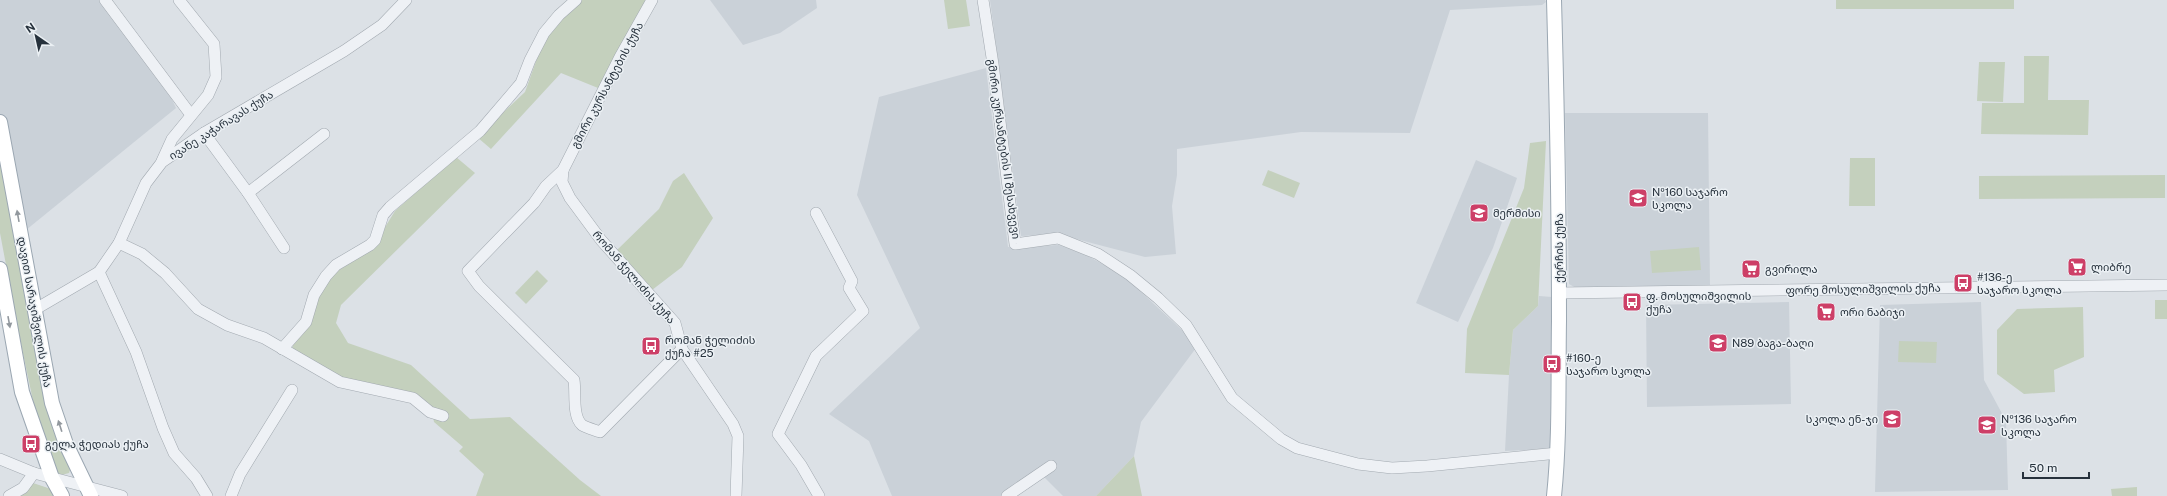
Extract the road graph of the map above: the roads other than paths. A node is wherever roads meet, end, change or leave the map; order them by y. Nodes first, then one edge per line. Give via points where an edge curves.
1 (105, 0) edge
2 (179, 0) edge
3 (406, 0) edge
4 (576, 0) edge
5 (652, 0) edge
6 (983, 0) edge
7 (1554, 0) edge
8 (191, 115) junction
9 (0, 122) edge
10 (204, 133) junction
11 (324, 134) dead end
12 (162, 162) junction
13 (563, 170) junction
14 (248, 193) junction
15 (816, 213) dead end
16 (119, 243) junction
17 (284, 248) dead end
18 (0, 269) edge
19 (99, 272) junction
20 (2167, 284) edge
21 (1559, 293) junction
22 (34, 310) junction
23 (282, 349) junction
24 (682, 349) junction
25 (292, 390) dead end
26 (443, 416) dead end
27 (1558, 453) junction
28 (0, 459) edge
29 (1051, 466) dead end
30 (34, 473) junction
31 (52, 478) junction
32 (90, 493) edge
33 (9, 496) edge
34 (62, 496) edge
35 (122, 496) edge
36 (207, 496) edge
37 (231, 496) edge
38 (736, 496) edge
39 (819, 496) edge
40 (1007, 496) edge
41 (1554, 496) edge

1 - 8 street
2 - 8 street via 214,44 216,77 208,95
3 - 10 street, ივანე კაჭარავას ქუჩა via 382,25 344,51
4 - 23 street via 544,33 521,82 480,131 390,207 383,215 370,245 336,265 326,276 314,295 306,322
5 - 13 street, გმირი კურსანტების ქუჩა
6 - 27 street, გმირი კურსანტების II შესახვევი via 1015,244 1058,238 1098,254 1130,276 1186,325 1232,398 1281,439 1297,448 1358,464 1392,468
7 - 21 main road, ქერჩის ქუჩა via 1558,105
8 - 12 street via 172,139
22 -> 9 main road, დავით სარაჯიშვილის ქუჩა
10 - 12 street, ივანე კაჭარავას ქუჩა
10 - 14 street
11 - 14 street
12 - 16 street, ივანე კაჭარავას ქუჩა via 146,183
13 - 24 street, რომან ჭელიძის ქუჩა via 562,182 570,198 601,240 675,323
13 - 24 street via 468,271 574,380 574,411 582,424 600,432
14 - 17 street
15 - 39 street via 852,281 849,288 863,311 816,356 778,434 801,465
16 - 19 street, ივანე კაჭარავას ქუჩა
16 - 23 street via 142,254 166,273 198,309 227,325 264,338
18 -> 31 main road via 22,392
19 - 22 street, ივანე კაჭარავას ქუჩა
19 - 36 street via 136,352 174,453 196,478
20 - 21 street, ფორე მოსულიშვილის ქუჩა
21 - 27 main road, ქერჩის ქუჩა
32 -> 22 main road, დავით სარაჯიშვილის ქუჩა via 66,444 52,403
23 - 26 street via 340,382 413,398 430,412
24 - 38 street, რომან ჭელიძის ქუჩა via 733,424 738,436
25 - 37 street via 240,474
27 - 41 main road, ქერჩის ქუჩა
28 - 30 street
29 - 40 street
30 - 31 street
30 - 33 street via 23,488
31 - 32 street
31 - 34 main road
32 - 35 street

